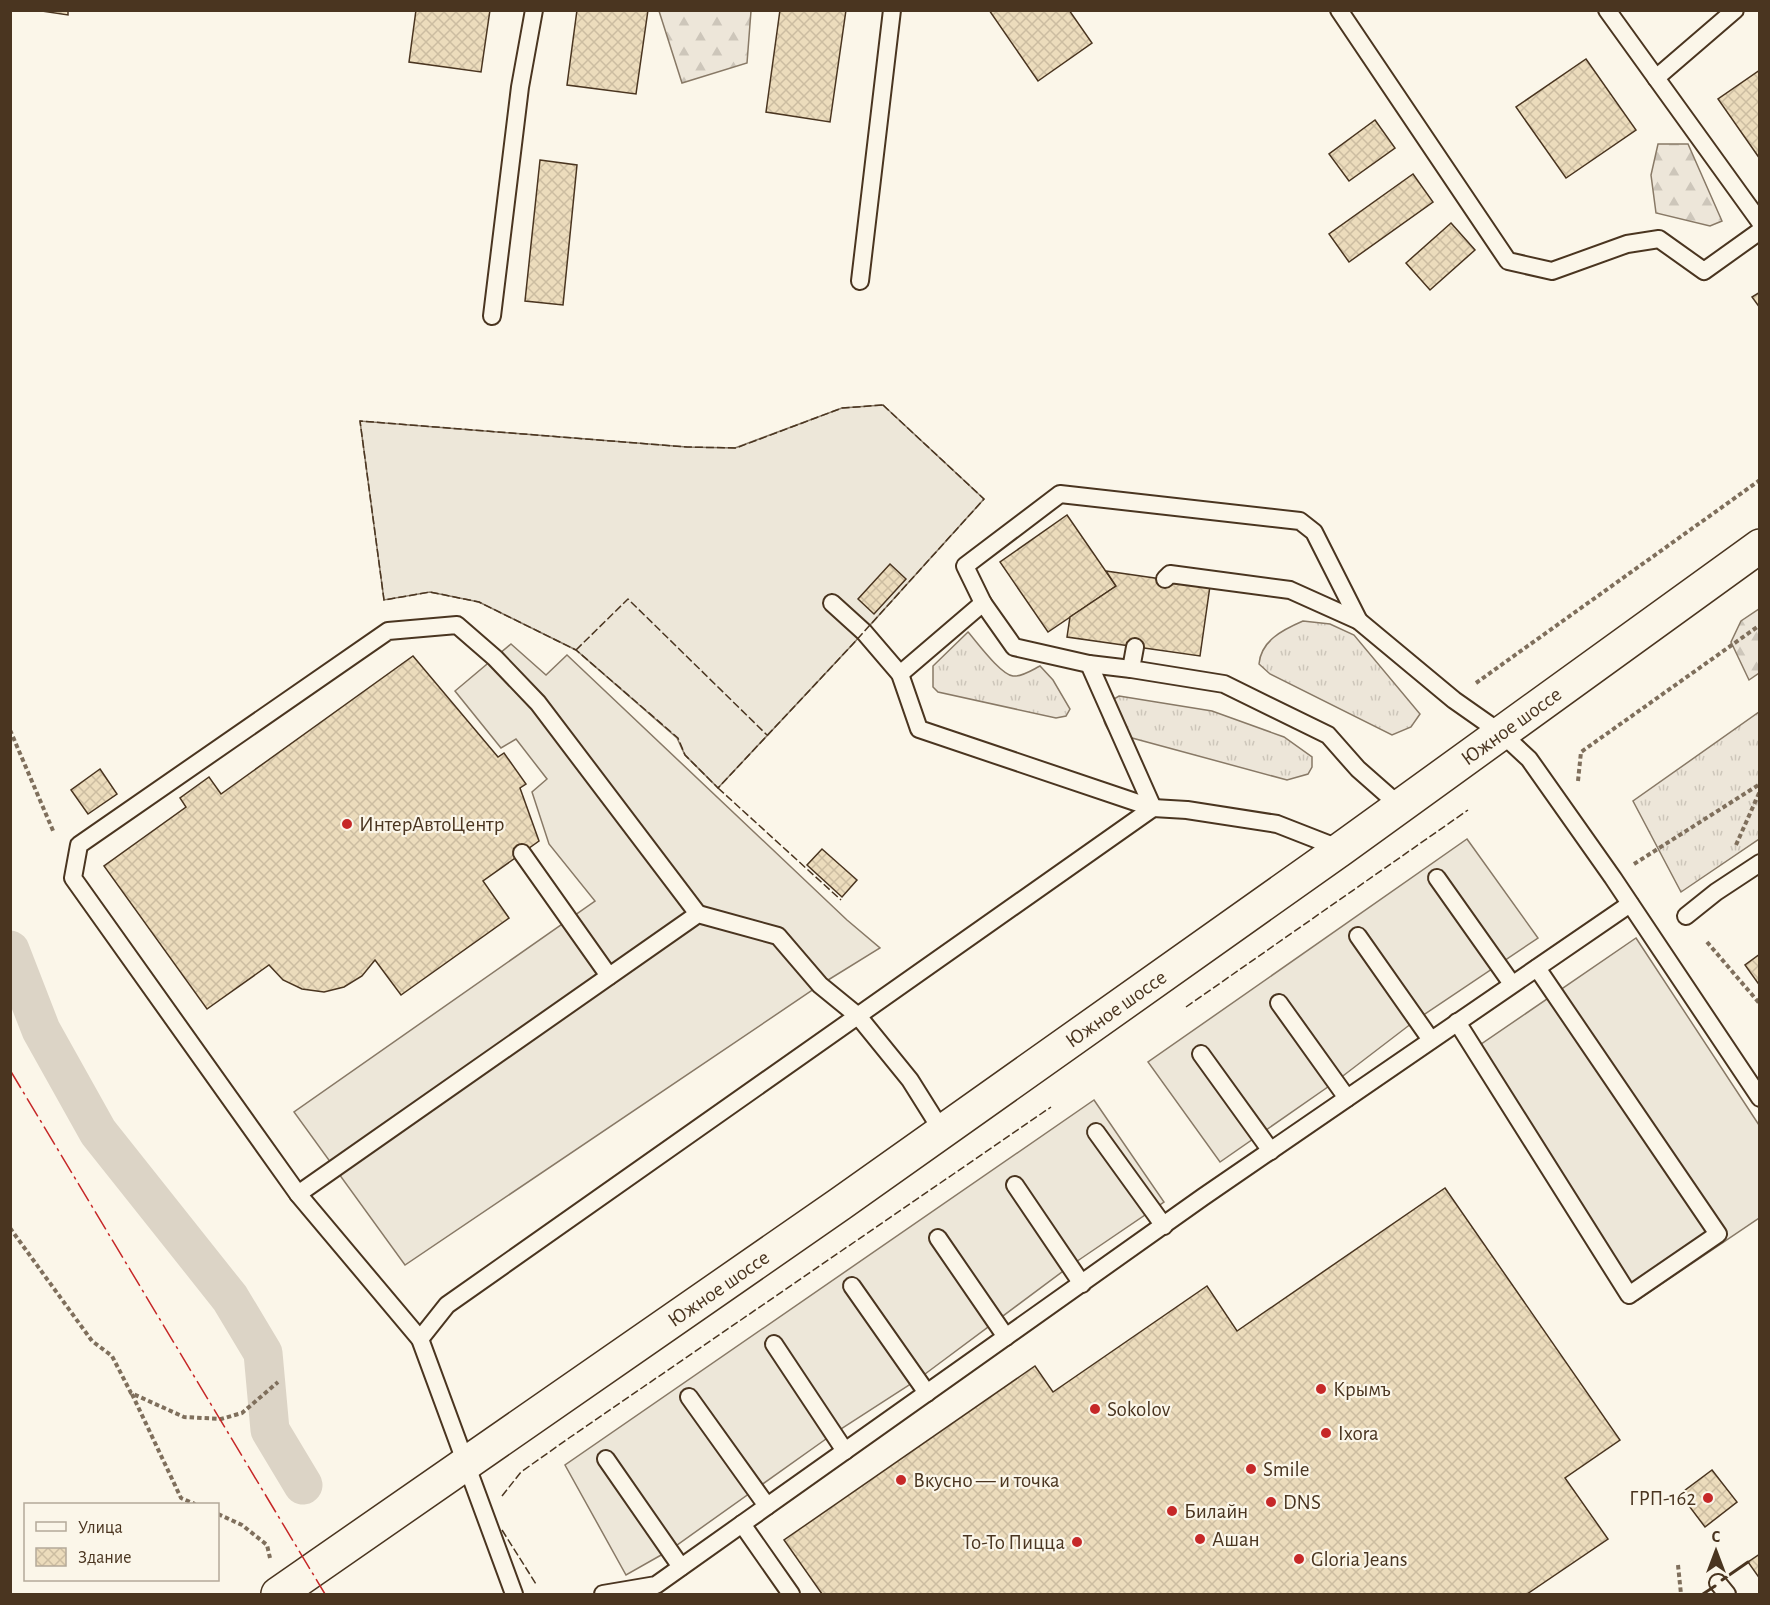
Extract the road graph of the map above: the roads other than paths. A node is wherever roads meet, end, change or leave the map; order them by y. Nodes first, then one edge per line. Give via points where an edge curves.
1 (534, 10) edge
2 (892, 10) edge
3 (1339, 10) edge
4 (1607, 10) edge
5 (1735, 10) edge
6 (1656, 78) junction
7 (1760, 222) edge
8 (1760, 231) edge
9 (860, 281) dead end
10 (492, 316) dead end
11 (1760, 546) edge
12 (1165, 579) dead end
13 (832, 603) dead end
14 (983, 603) junction
15 (1359, 621) junction
16 (1135, 646) dead end
17 (1089, 664) junction
18 (1131, 669) junction
19 (900, 674) junction
20 (1501, 734) junction
21 (1400, 806) junction
22 (1153, 808) junction
23 (1341, 849) junction
24 (522, 853) dead end
25 (1760, 863) edge
26 (1437, 878) dead end
27 (1630, 903) junction
28 (698, 914) junction
29 (1686, 916) dead end
30 (1358, 936) dead end
31 (1537, 968) junction
32 (609, 976) junction
33 (1512, 984) junction
34 (1279, 1003) dead end
35 (858, 1016) junction
36 (1457, 1022) junction
37 (1431, 1040) junction
38 (1201, 1054) dead end
39 (1347, 1098) junction
40 (1760, 1098) edge
41 (942, 1131) junction
42 (1096, 1132) dead end
43 (1271, 1151) junction
44 (1015, 1185) dead end
45 (298, 1194) junction
46 (1164, 1226) junction
47 (938, 1238) dead end
48 (1082, 1284) junction
49 (852, 1286) dead end
50 (1006, 1337) junction
51 (420, 1339) junction
52 (774, 1344) dead end
53 (927, 1393) junction
54 (689, 1397) dead end
55 (845, 1451) junction
56 (606, 1459) dead end
57 (467, 1463) junction
58 (767, 1506) junction
59 (742, 1524) junction
60 (681, 1567) junction
61 (278, 1594) edge
62 (514, 1594) edge
63 (603, 1594) edge
64 (791, 1594) edge

1 - 10 lane via 520,87
2 - 9 lane
3 - 8 lane via 1508,261 1552,271 1627,244 1659,239 1704,271
4 - 6 lane
5 - 6 lane
6 - 7 lane
11 - 20 main road, Южное шоссе
12 - 15 lane via 1170,574 1290,591
13 - 19 lane via 864,632
14 - 15 lane via 965,566 1060,494 1300,522 1314,532
14 - 17 lane via 1014,646
14 - 19 lane
15 - 20 lane
16 - 18 lane
17 - 18 lane
17 - 22 lane
18 - 21 lane via 1224,684 1328,735 1358,769
19 - 22 lane via 919,729
20 - 21 main road, Южное шоссе
20 - 27 lane via 1529,759
21 - 23 main road, Южное шоссе
22 - 23 lane via 1276,824
22 - 35 lane
23 - 41 main road, Южное шоссе
24 - 32 lane
25 - 29 lane
26 - 33 lane
27 - 31 lane
27 - 40 lane
28 - 32 lane
28 - 35 lane via 778,936 820,986
28 - 45 lane via 538,703 457,625 388,631 79,845 73,878
30 - 37 lane
31 - 33 lane
31 - 36 lane via 1718,1234 1629,1295
32 - 45 lane
33 - 36 lane
34 - 39 lane
35 - 41 lane via 910,1080
35 - 51 lane via 447,1305
36 - 37 lane
37 - 39 lane
38 - 43 lane
39 - 43 lane
41 - 57 main road, Южное шоссе
42 - 46 lane
43 - 46 lane
44 - 48 lane
45 - 51 lane
46 - 48 lane
47 - 50 lane
48 - 50 lane
49 - 53 lane
50 - 53 lane
51 - 57 lane
52 - 55 lane
53 - 55 lane
54 - 58 lane
55 - 58 lane
56 - 60 lane
57 - 61 main road, Южное шоссе
57 - 62 lane
58 - 59 lane
59 - 60 lane
59 - 64 lane
60 - 63 lane via 656,1585

